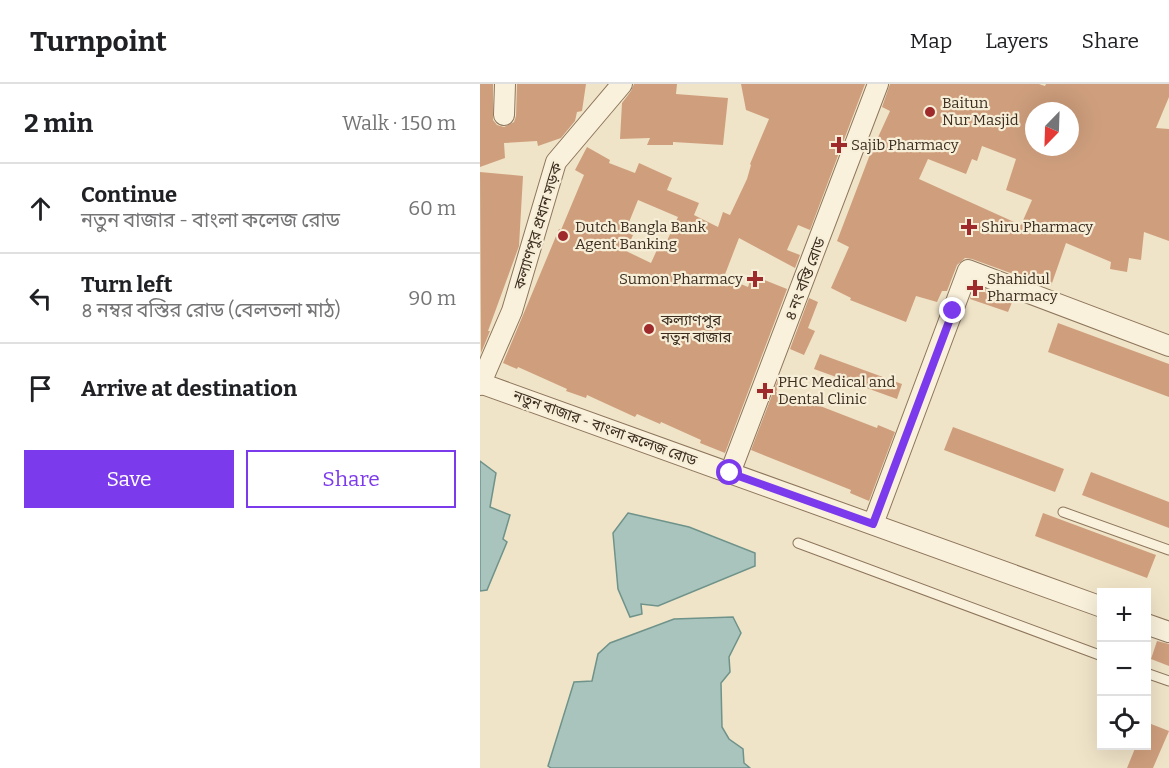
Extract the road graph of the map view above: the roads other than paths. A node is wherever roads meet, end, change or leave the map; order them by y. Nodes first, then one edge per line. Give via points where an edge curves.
1 (505, 84) edge
2 (622, 84) edge
3 (878, 84) edge
4 (504, 115) dead end
5 (1169, 346) edge
6 (480, 384) edge
7 (730, 473) junction
8 (1063, 512) dead end
9 (873, 524) junction
10 (798, 543) dead end
11 (1169, 550) edge
12 (1097, 606) edge
13 (1151, 626) edge
14 (1169, 632) edge
15 (1097, 655) edge
16 (1151, 675) edge
17 (1169, 681) edge

1 - 4 street
2 - 6 street, কল্যাণপুর প্রধান সড়ক via 555,162 512,311
3 - 7 street, ৪ নং বস্তি রোড
5 - 9 street via 968,270
6 - 7 street, নতুন বাজার - বাংলা কলেজ রোড
7 - 9 street, নতুন বাজার - বাংলা কলেজ রোড
8 - 11 lane
9 - 12 street, নতুন বাজার - বাংলা কলেজ রোড
10 - 15 lane
13 - 14 street
16 - 17 lane

